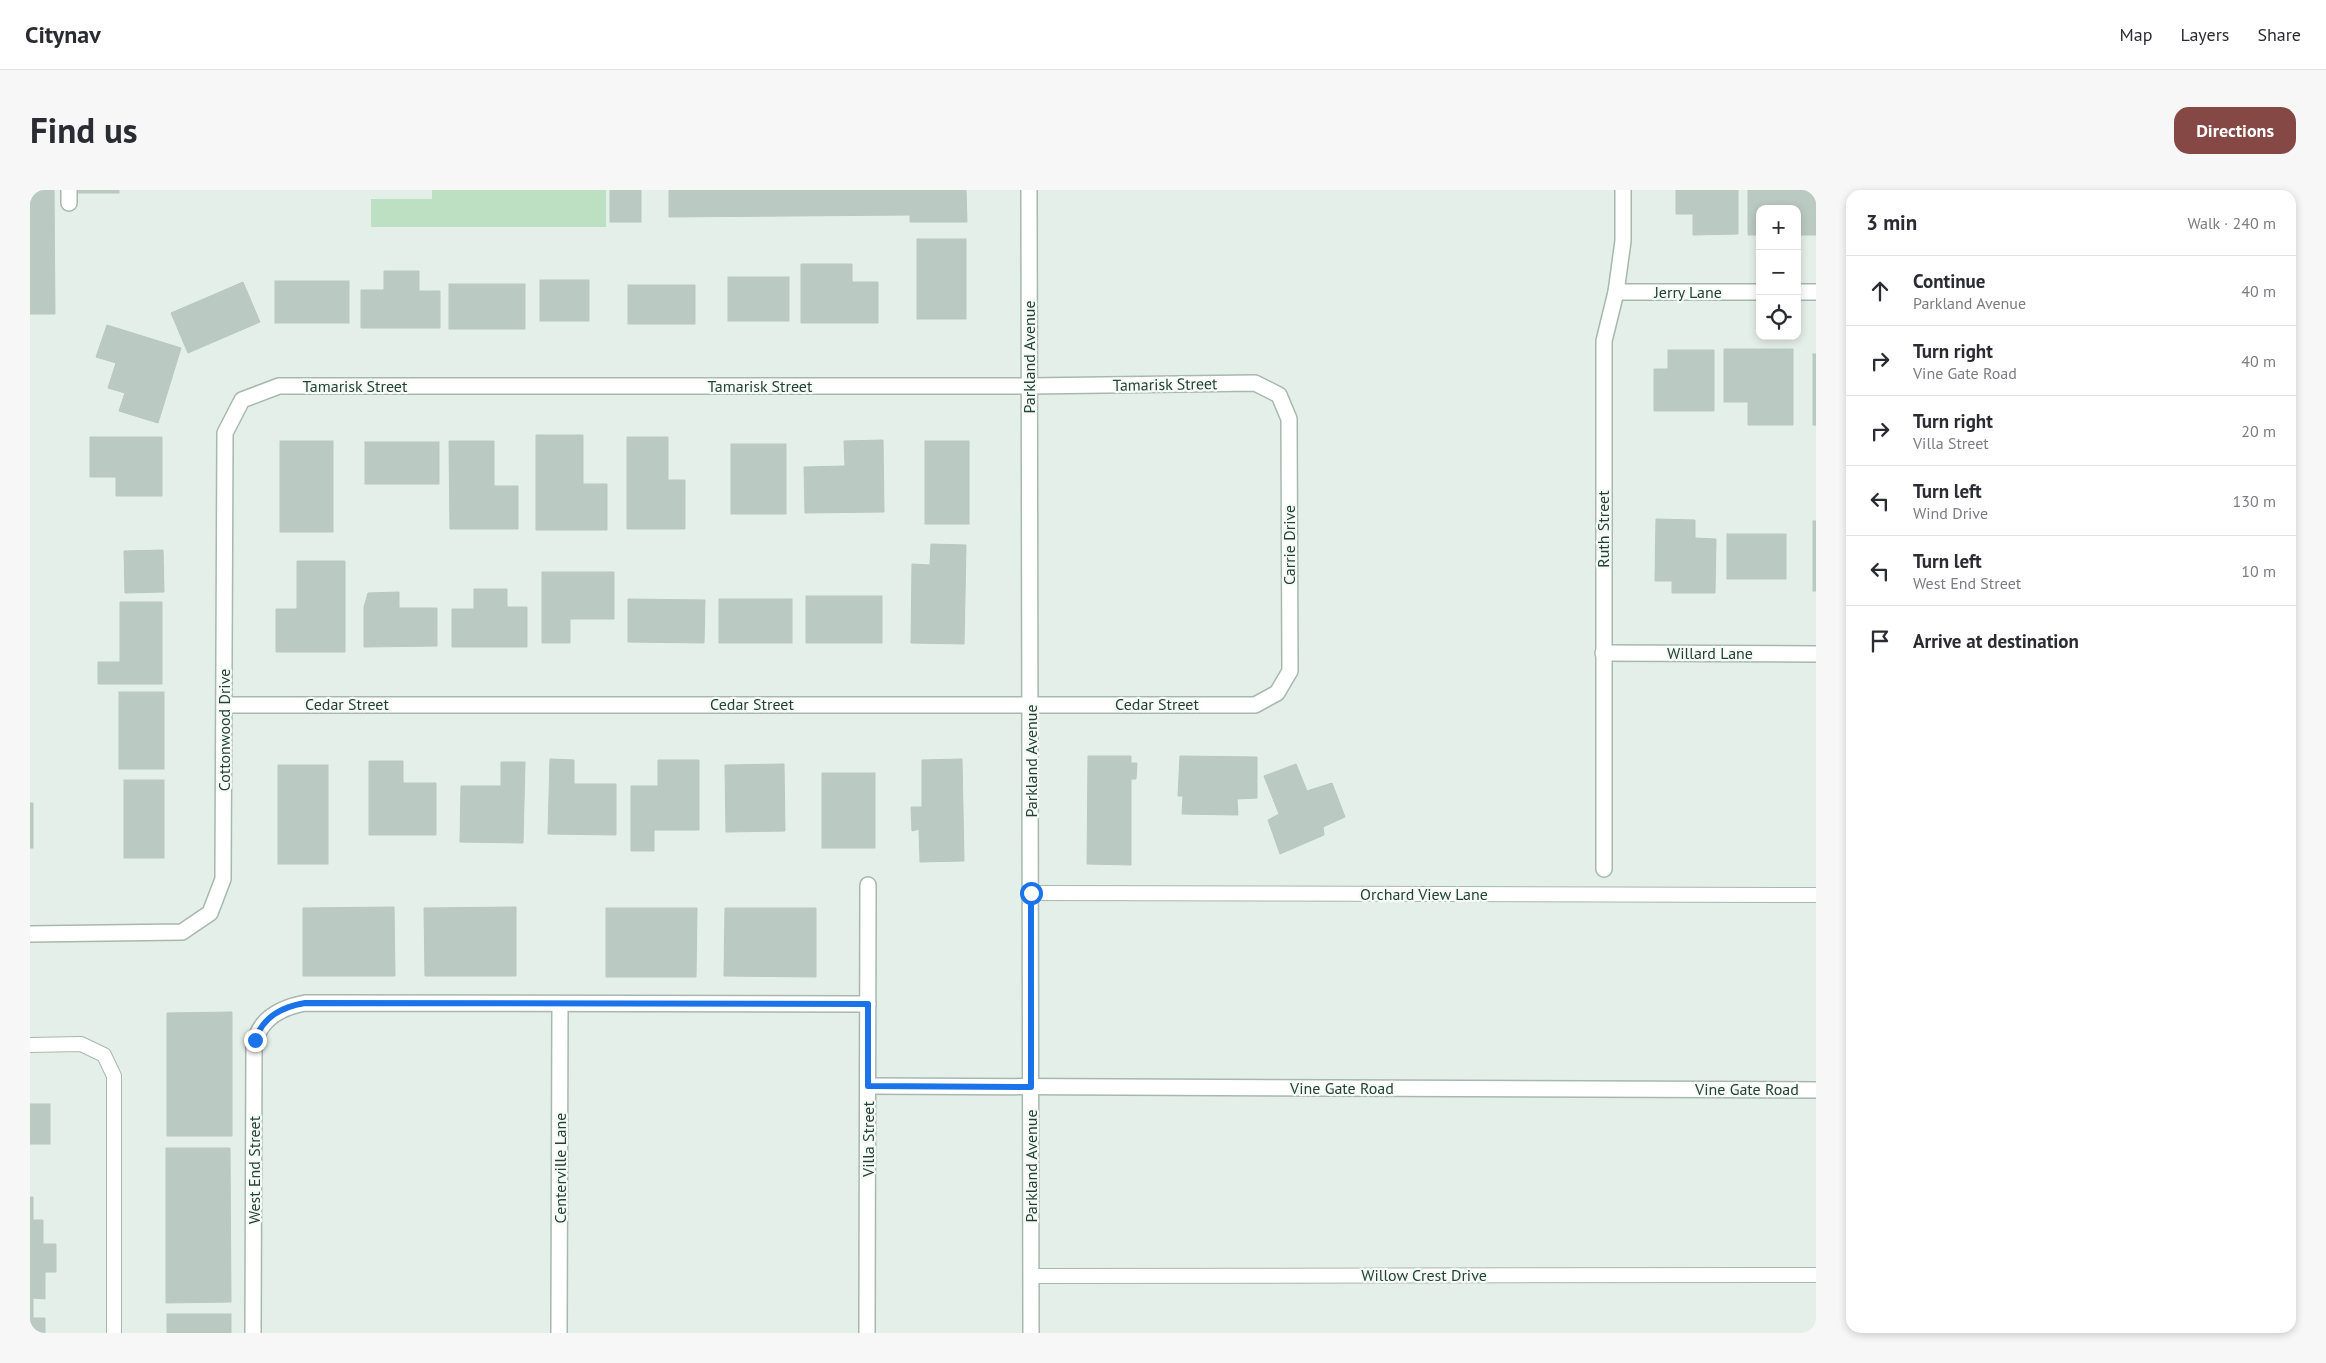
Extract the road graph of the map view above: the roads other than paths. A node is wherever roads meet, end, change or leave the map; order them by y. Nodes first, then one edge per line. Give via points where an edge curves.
1 (1029, 190) edge
2 (1623, 190) edge
3 (1616, 292) junction
4 (1756, 292) edge
5 (1801, 292) edge
6 (1816, 292) edge
7 (1030, 386) junction
8 (1279, 395) joint
9 (242, 400) joint
10 (1603, 653) junction
11 (1816, 654) edge
12 (1277, 693) joint
13 (1031, 703) junction
14 (225, 705) junction
15 (1604, 870) dead end
16 (868, 885) dead end
17 (1031, 893) junction
18 (1816, 895) edge
19 (30, 934) edge
20 (560, 1004) junction
21 (868, 1004) junction
22 (30, 1044) edge
23 (868, 1086) junction
24 (1031, 1087) junction
25 (1816, 1090) edge
26 (1816, 1275) edge
27 (1031, 1276) junction
28 (114, 1333) edge
29 (253, 1333) edge
30 (559, 1333) edge
31 (867, 1333) edge
32 (1031, 1333) edge

1 - 7 street, Parkland Avenue
2 - 3 street, Ruth Street via 1623,241
3 - 4 street, Jerry Lane
3 - 10 street, Ruth Street via 1604,341
5 - 6 street
7 - 8 street, Tamarisk Street via 1255,383
7 - 9 street, Tamarisk Street via 279,386
7 - 13 street, Parkland Avenue
8 - 12 street, Carrie Drive via 1289,419 1290,671
9 - 14 street, Cottonwood Drive via 225,433
10 - 11 street, Willard Lane
10 - 15 street, Ruth Street
12 - 13 street, Cedar Street via 1255,705
13 - 14 street, Cedar Street
13 - 17 street, Parkland Avenue
14 - 19 street, Cottonwood Drive via 223,879 210,912 182,932
16 - 21 street, Villa Street
17 - 18 lane, Orchard View Lane
17 - 24 street, Parkland Avenue
20 - 21 street
20 - 29 street, West End Street via 305,1003 274,1014 262,1026 254,1048
20 - 30 street, Centerville Lane
21 - 23 street, Villa Street
22 - 28 lane via 81,1044 104,1055 114,1076
23 - 24 street, Vine Gate Road
23 - 31 street, Villa Street
24 - 25 street, Vine Gate Road
24 - 27 street, Parkland Avenue
26 - 27 lane, Willow Crest Drive
27 - 32 street, Parkland Avenue

